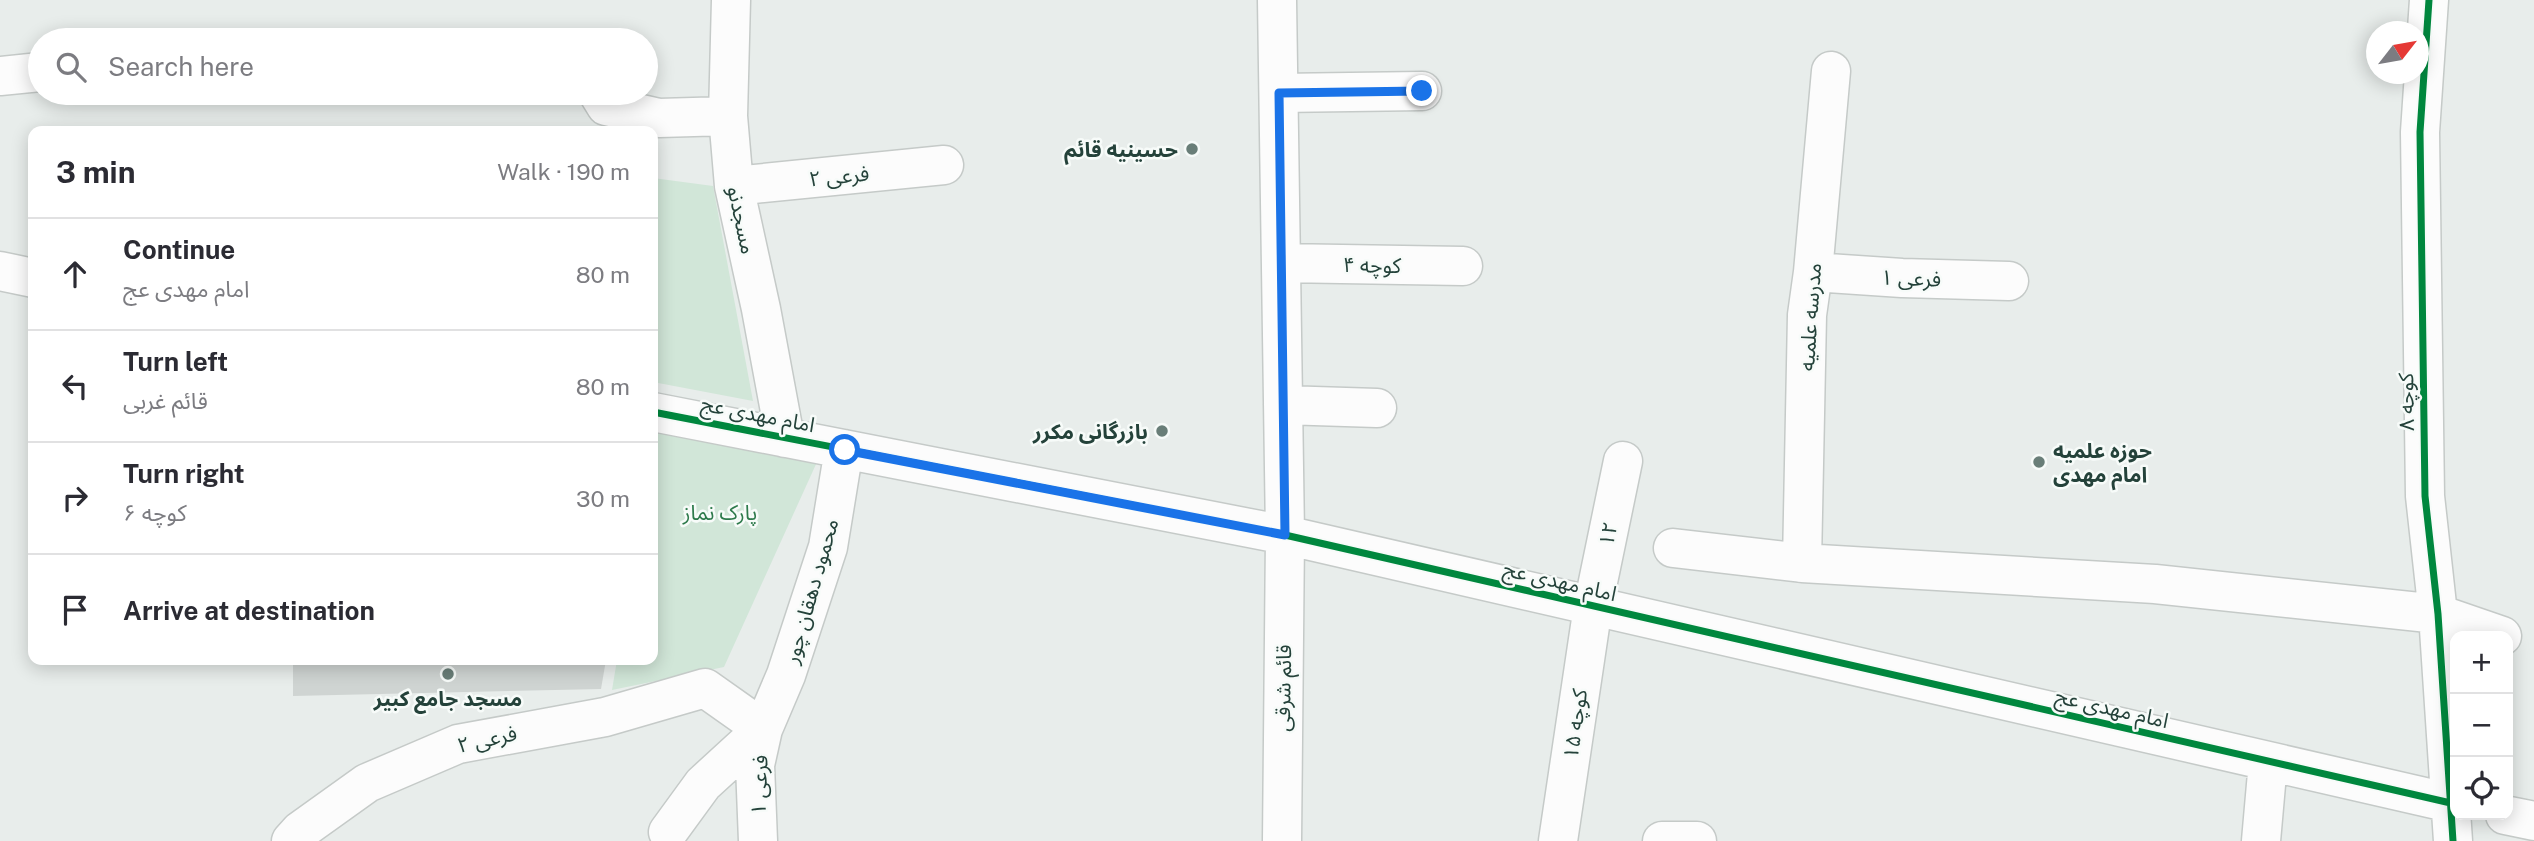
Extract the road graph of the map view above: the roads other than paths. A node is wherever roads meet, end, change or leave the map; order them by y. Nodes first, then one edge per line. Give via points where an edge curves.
1 (731, 0) edge
2 (1277, 0) edge
3 (2429, 0) edge
4 (1831, 71) dead end
5 (28, 73) edge
6 (0, 76) edge
7 (1422, 91) dead end
8 (1279, 93) junction
9 (605, 105) edge
10 (728, 116) junction
11 (944, 166) dead end
12 (734, 186) junction
13 (1281, 263) junction
14 (1463, 266) dead end
15 (0, 271) edge
16 (1814, 272) junction
17 (28, 277) edge
18 (2009, 281) dead end
19 (1283, 405) junction
20 (1377, 408) dead end
21 (658, 413) edge
22 (785, 438) junction
23 (845, 450) junction
24 (1623, 461) dead end
25 (1285, 535) junction
26 (1673, 548) dead end
27 (1802, 564) junction
28 (1593, 606) junction
29 (2438, 614) junction
30 (2487, 631) edge
31 (2513, 640) edge
32 (2534, 648) edge
33 (763, 729) junction
34 (2268, 762) junction
35 (2450, 765) edge
36 (2450, 802) edge
37 (2513, 817) edge
38 (2453, 820) edge
39 (2534, 821) edge
40 (668, 832) dead end
41 (291, 841) edge
42 (758, 841) edge
43 (1282, 841) edge
44 (1558, 841) edge
45 (1662, 841) edge
46 (1697, 841) edge
47 (2261, 841) edge
48 (2453, 841) edge

1 - 10 street, مسجدنو
2 - 8 street, قائم شرقی
3 - 29 street, کوچه ۸ via 2420,132 2425,483
4 - 16 street, مدرسه علمیه
5 - 6 street
7 - 8 street
8 - 13 street, قائم شرقی
9 - 10 street via 659,118
10 - 12 street, مسجدنو
11 - 12 street, فرعی ۲
12 - 22 street, مسجدنو
13 - 14 street, کوچه ۴
13 - 19 street, قائم شرقی
15 - 17 street
16 - 18 street, فرعی ۱
16 - 27 street, مدرسه علمیه via 1807,315
19 - 20 street
19 - 25 street, قائم شرقی
21 - 22 street, امام مهدی عج
22 - 23 street, امام مهدی عج
23 - 25 street, امام مهدی عج
23 - 33 street, محمود دهقان چور via 828,547
24 - 28 street, ۱۲
25 - 28 street, امام مهدی عج
25 - 43 street, قائم شرقی
26 - 27 street
27 - 29 street via 2155,584
28 - 34 street, امام مهدی عج
28 - 44 street, کوچه ۱۵
29 - 30 street
29 - 35 street, کوچه ۸
31 - 32 street
33 - 40 street via 703,784
33 - 41 street, فرعی ۲ via 705,688 605,718 458,744 367,783
33 - 42 street, فرعی ۱ via 755,765
34 - 36 street, امام مهدی عج
34 - 47 street
37 - 39 street
38 - 48 street, کوچه ۸
45 - 46 street

